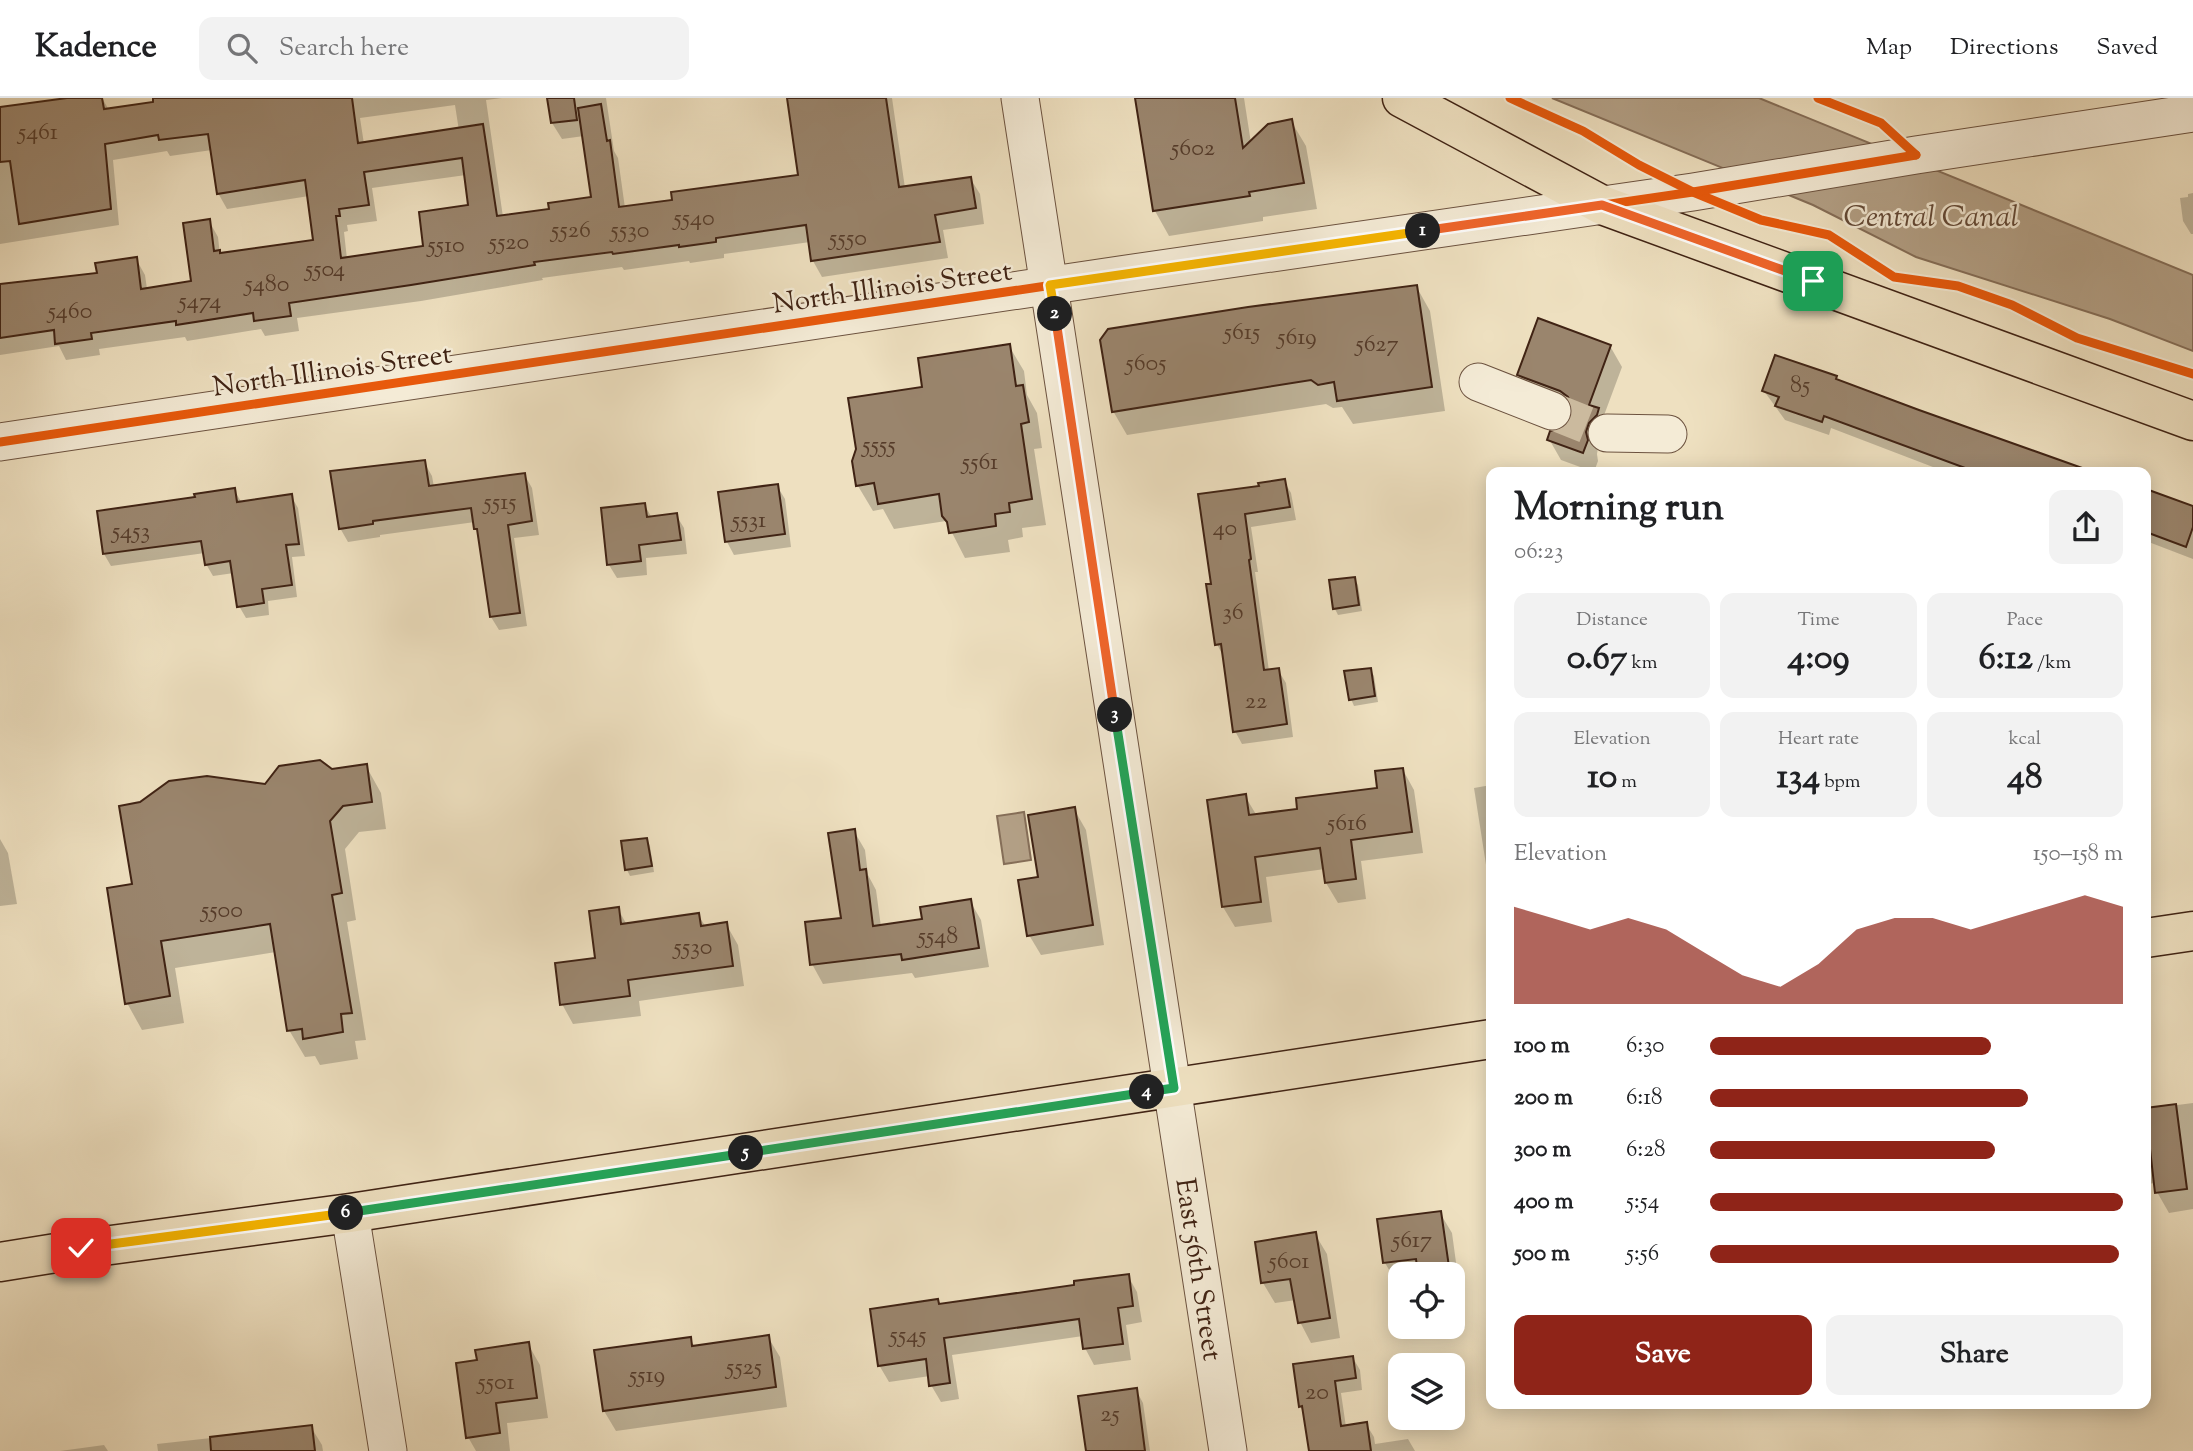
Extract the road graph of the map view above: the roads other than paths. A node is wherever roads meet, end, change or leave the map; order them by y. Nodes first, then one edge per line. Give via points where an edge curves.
1 (1020, 98) edge
2 (1402, 98) edge
3 (2099, 112) edge
4 (2193, 113) edge
5 (1602, 205) junction
6 (1050, 285) junction
7 (1478, 382) dead end
8 (1552, 411) tunnel mouth
9 (2193, 421) edge
10 (1607, 433) tunnel mouth
11 (1668, 434) dead end
12 (0, 442) edge
13 (2193, 930) edge
14 (2151, 937) edge
15 (1486, 1040) edge
16 (1174, 1088) junction
17 (350, 1213) junction
18 (0, 1262) edge
19 (388, 1451) edge
20 (1228, 1451) edge

1 - 6 street, East 56th Street
2 - 5 main road
3 - 4 street, North Illinois Street
3 - 5 street, North Illinois Street via 1916,155
5 - 6 street, North Illinois Street
5 - 9 main road
6 - 12 street, North Illinois Street
6 - 16 street, East 56th Street
7 - 8 street
10 - 11 street
13 - 14 main road
15 - 16 main road
16 - 17 main road
16 - 20 street, East 56th Street
17 - 18 main road
17 - 19 street

